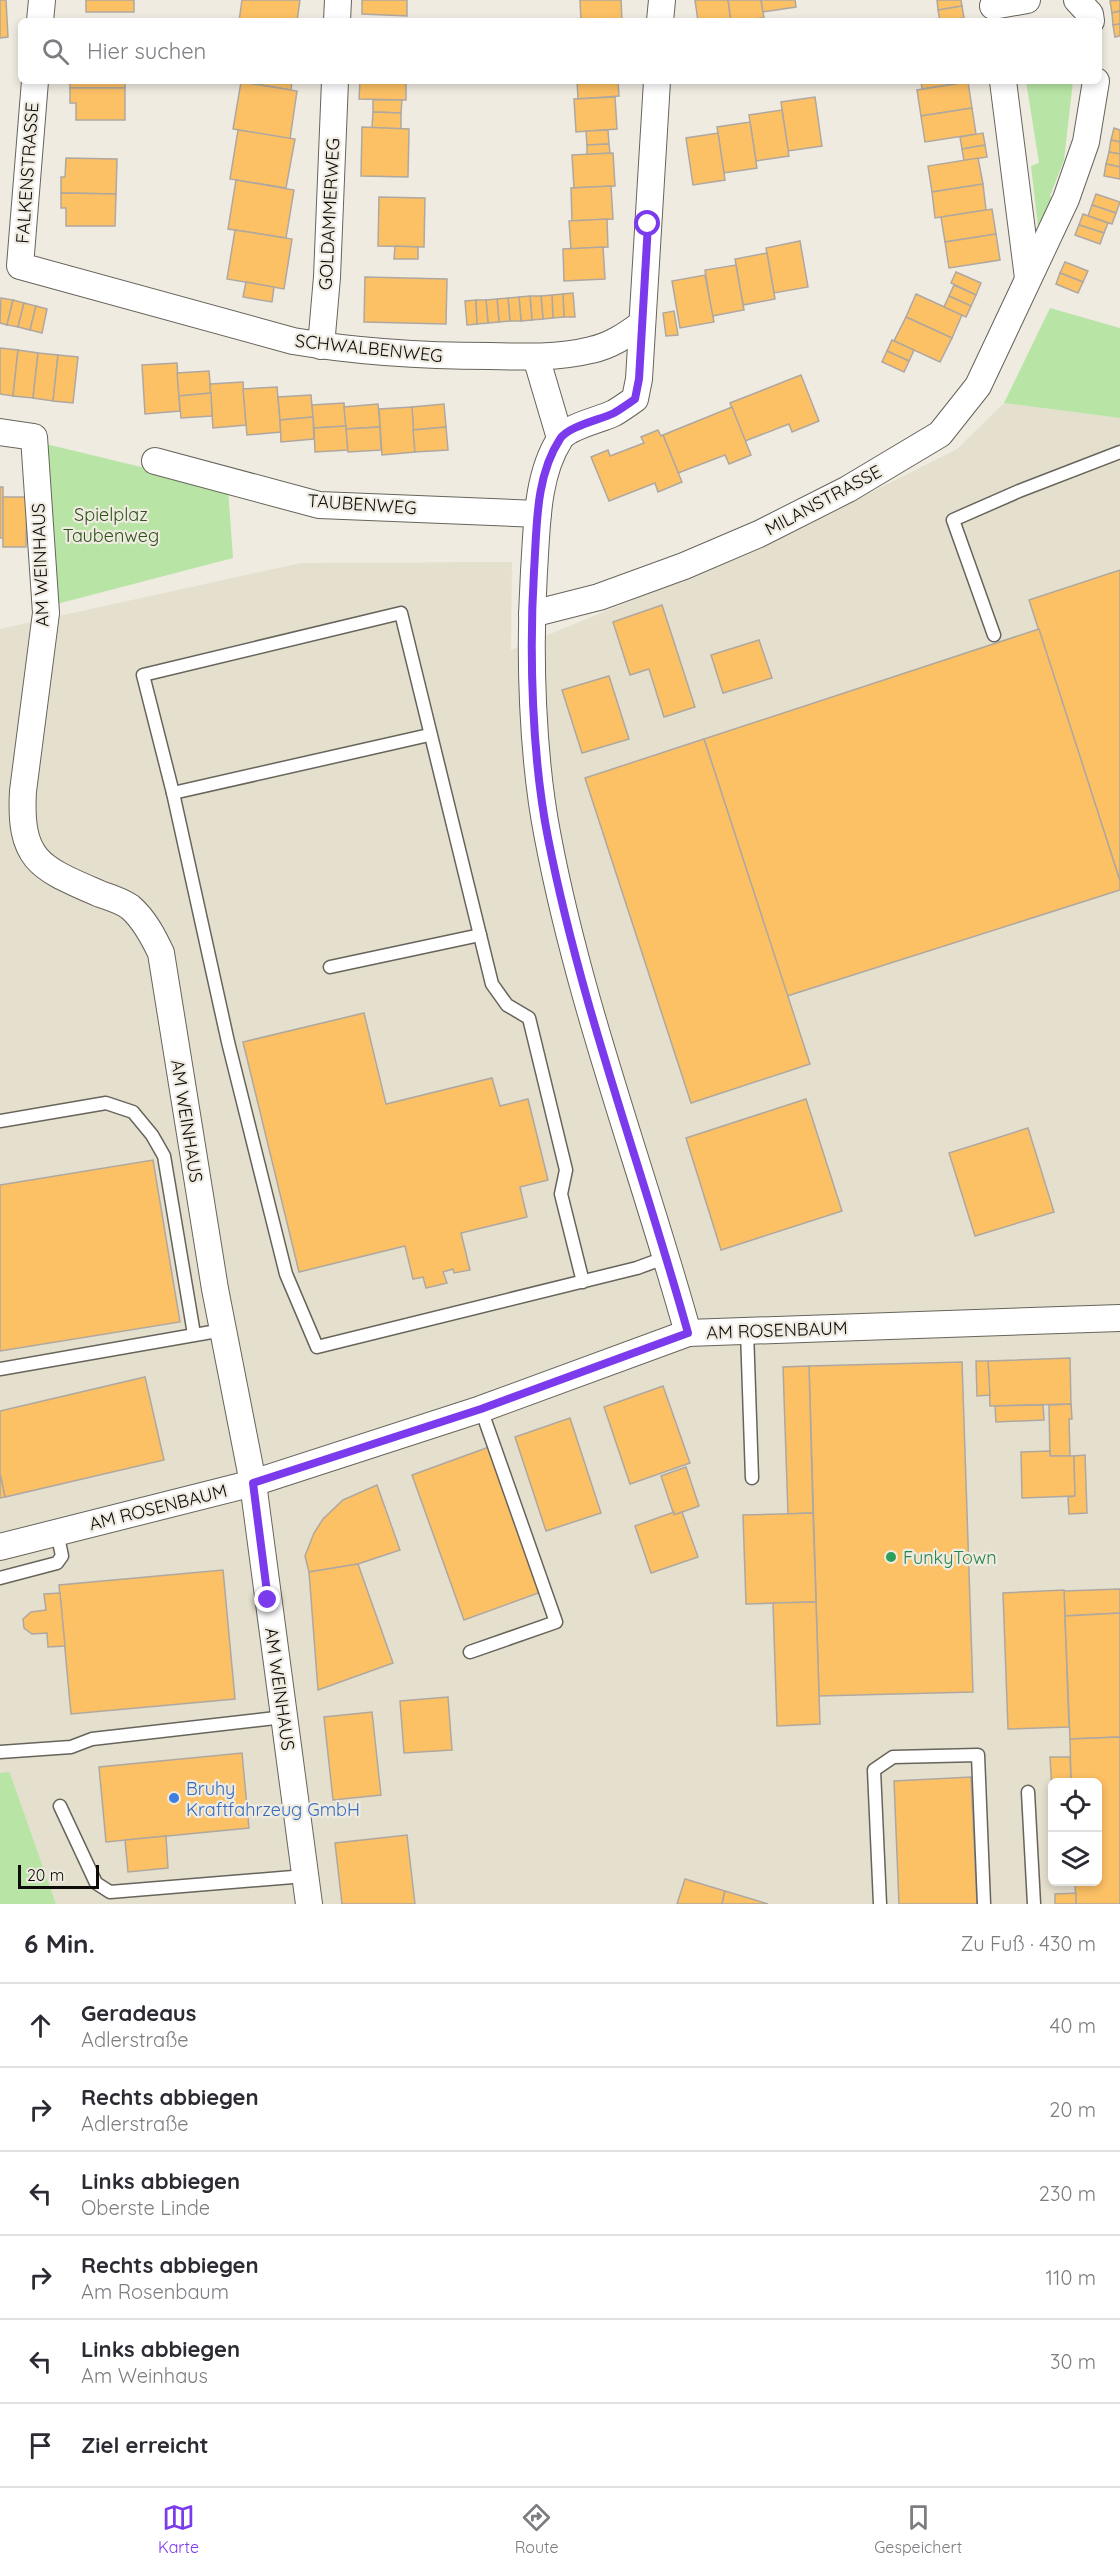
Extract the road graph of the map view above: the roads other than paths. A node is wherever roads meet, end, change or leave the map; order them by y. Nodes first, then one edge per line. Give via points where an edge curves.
1 (42, 0) edge
2 (338, 0) edge
3 (662, 0) edge
4 (1027, 0) edge
5 (1077, 0) edge
6 (994, 9) edge
7 (40, 18) edge
8 (337, 18) edge
9 (660, 18) edge
10 (1091, 18) edge
11 (34, 84) edge
12 (335, 84) edge
13 (657, 84) edge
14 (1003, 84) edge
15 (1096, 84) edge
16 (20, 266) joint
17 (1028, 278) junction
18 (640, 325) junction
19 (321, 346) junction
20 (536, 357) junction
21 (0, 432) edge
22 (560, 438) junction
23 (1120, 452) edge
24 (155, 461) dead end
25 (538, 514) junction
26 (532, 614) junction
27 (994, 635) dead end
28 (429, 735) junction
29 (173, 793) junction
30 (480, 935) junction
31 (330, 967) dead end
32 (0, 1121) edge
33 (667, 1257) junction
34 (583, 1282) junction
35 (1120, 1318) edge
36 (223, 1330) junction
37 (747, 1331) junction
38 (688, 1333) junction
39 (194, 1334) junction
40 (0, 1369) edge
41 (481, 1409) junction
42 (752, 1478) dead end
43 (253, 1483) junction
44 (57, 1532) junction
45 (0, 1547) edge
46 (0, 1578) edge
47 (470, 1652) dead end
48 (284, 1717) junction
49 (0, 1752) edge
50 (1028, 1791) dead end
51 (60, 1806) dead end
52 (305, 1876) junction
53 (309, 1904) edge
54 (880, 1904) edge
55 (984, 1904) edge
56 (1034, 1904) edge

1 - 7 street
2 - 8 street
3 - 9 street
4 - 6 street
5 - 10 street
11 - 16 street, FALKENSTRASSE
12 - 19 street, GOLDAMMERWEG
13 - 18 street
14 - 17 street
15 - 17 street, MILANSTRASSE via 1086,142 1066,199
16 - 19 street, SCHWALBENWEG
17 - 26 street, MILANSTRASSE via 978,386 940,434 848,489 759,534 599,597
18 - 20 street, SCHWALBENWEG via 615,342 591,350
18 - 22 street via 635,399
19 - 20 street, SCHWALBENWEG
20 - 22 street
21 - 36 street, AM WEINHAUS via 34,437 46,613 23,791 26,840 34,858 61,876 129,906 151,932 161,953
22 - 25 street via 543,478
23 - 27 lane via 953,520
24 - 25 street, TAUBENWEG via 320,505
25 - 26 street
26 - 33 street via 540,783 548,836 574,959
28 - 29 lane
28 - 29 lane via 401,613 142,675
28 - 30 lane
29 - 34 lane via 228,1042 286,1274 317,1347
30 - 31 lane
30 - 34 lane via 492,984 507,1005 529,1018 566,1170 561,1194
32 - 39 lane via 106,1103 133,1112 164,1156
33 - 34 lane
33 - 38 street
35 - 37 street, AM ROSENBAUM
36 - 39 lane
36 - 43 street, AM WEINHAUS
37 - 38 street, AM ROSENBAUM
37 - 42 lane
38 - 41 street, AM ROSENBAUM
39 - 40 lane
41 - 43 street, AM ROSENBAUM
41 - 47 lane via 556,1622
43 - 44 street, AM ROSENBAUM
43 - 48 street, AM WEINHAUS
44 - 45 street, AM ROSENBAUM
44 - 46 lane via 62,1556 57,1563
48 - 49 lane via 92,1739 71,1747
48 - 52 street, AM WEINHAUS
50 - 56 lane
51 - 52 lane via 96,1883 110,1892
52 - 53 street, AM WEINHAUS
54 - 55 lane via 874,1770 893,1757 978,1755

